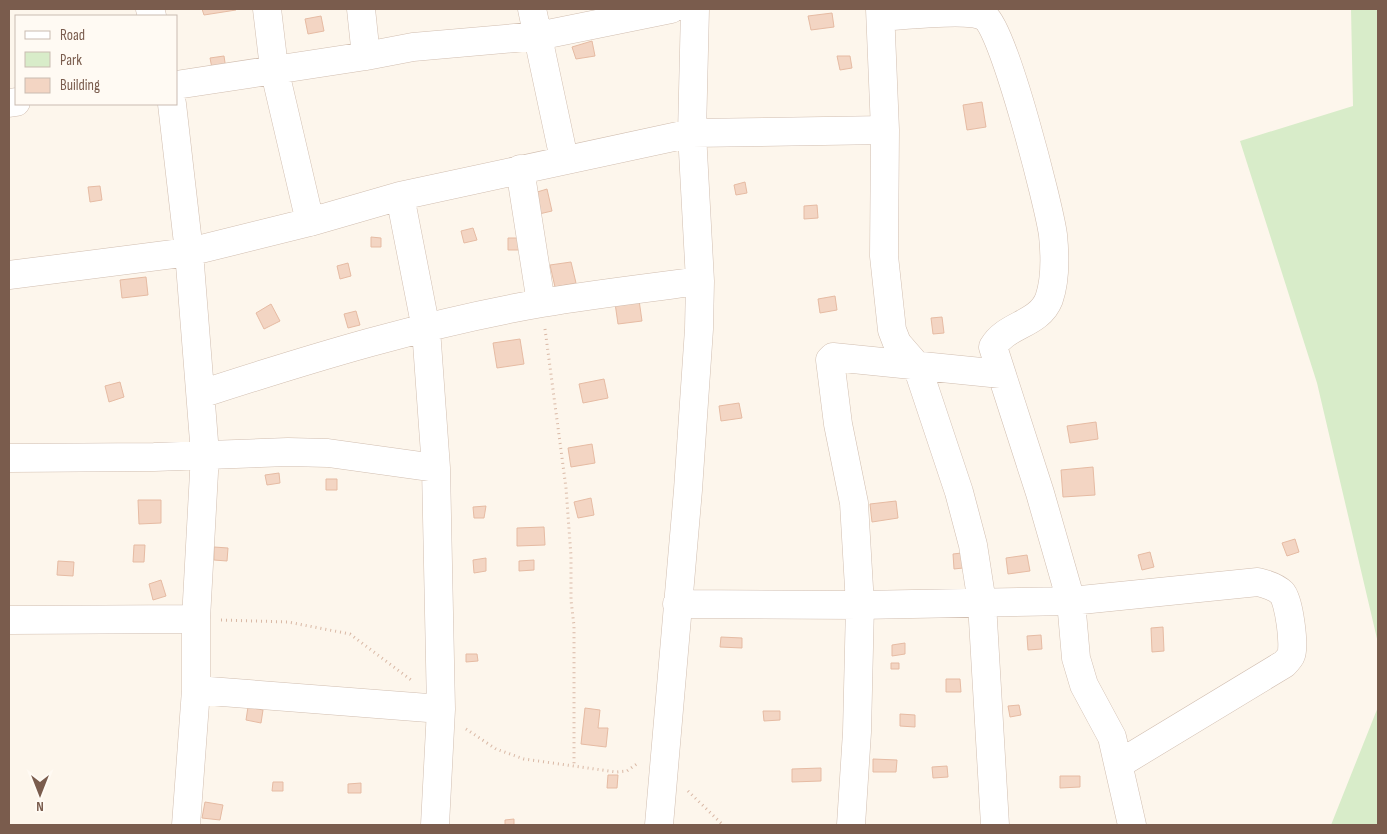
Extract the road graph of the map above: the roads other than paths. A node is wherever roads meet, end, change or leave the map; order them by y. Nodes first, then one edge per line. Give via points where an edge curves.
1 (266, 9) edge
2 (361, 9) edge
3 (532, 9) edge
4 (671, 9) edge
5 (695, 9) edge
6 (880, 13) edge
7 (538, 36) junction
8 (366, 56) junction
9 (274, 68) junction
10 (178, 85) edge
11 (172, 105) edge
12 (885, 130) junction
13 (692, 133) junction
14 (564, 159) junction
15 (520, 169) junction
16 (400, 196) junction
17 (310, 222) junction
18 (189, 252) junction
19 (9, 275) edge
20 (700, 281) junction
21 (541, 304) junction
22 (426, 328) junction
23 (917, 366) junction
24 (1001, 374) junction
25 (201, 394) junction
26 (205, 454) junction
27 (9, 458) edge
28 (436, 468) junction
29 (1071, 601) junction
30 (982, 603) junction
31 (677, 604) junction
32 (860, 605) junction
33 (196, 619) junction
34 (9, 620) edge
35 (196, 690) junction
36 (441, 709) junction
37 (1119, 764) junction
38 (186, 825) edge
39 (435, 825) edge
40 (659, 825) edge
41 (851, 825) edge
42 (995, 825) edge
43 (1132, 825) edge

1 - 9 street
2 - 8 street
3 - 7 street
4 - 7 street
5 - 13 street
6 - 12 street
6 - 24 street via 974,14 988,19 999,38 1052,226 1054,275 1048,301 1040,312 1000,337 993,347
7 - 8 street via 413,46
7 - 14 street
8 - 9 street
9 - 10 street
9 - 17 street
11 - 18 street
12 - 13 street
12 - 23 street via 884,256 892,330 897,343
13 - 14 street
13 - 20 street
14 - 15 street
15 - 16 street
15 - 21 street
16 - 17 street
16 - 22 street
17 - 18 street
18 - 19 street
18 - 25 street
20 - 21 street
20 - 31 street via 691,454
21 - 22 street
22 - 25 street via 300,362
22 - 28 street
23 - 24 street
23 - 30 street via 959,492 973,545
23 - 32 street via 833,357 829,363 854,503
24 - 29 street
25 - 26 street
26 - 27 street
26 - 28 street via 328,453
26 - 33 street
28 - 36 street
29 - 30 street
29 - 37 street via 1076,658 1091,703 1108,726
29 - 37 street via 1258,582 1284,594 1288,607 1292,654 1284,664
30 - 32 street
30 - 42 street
31 - 32 street
31 - 40 street
32 - 41 street
33 - 34 street
33 - 35 street
35 - 36 street
35 - 38 street
36 - 39 street
37 - 43 street

